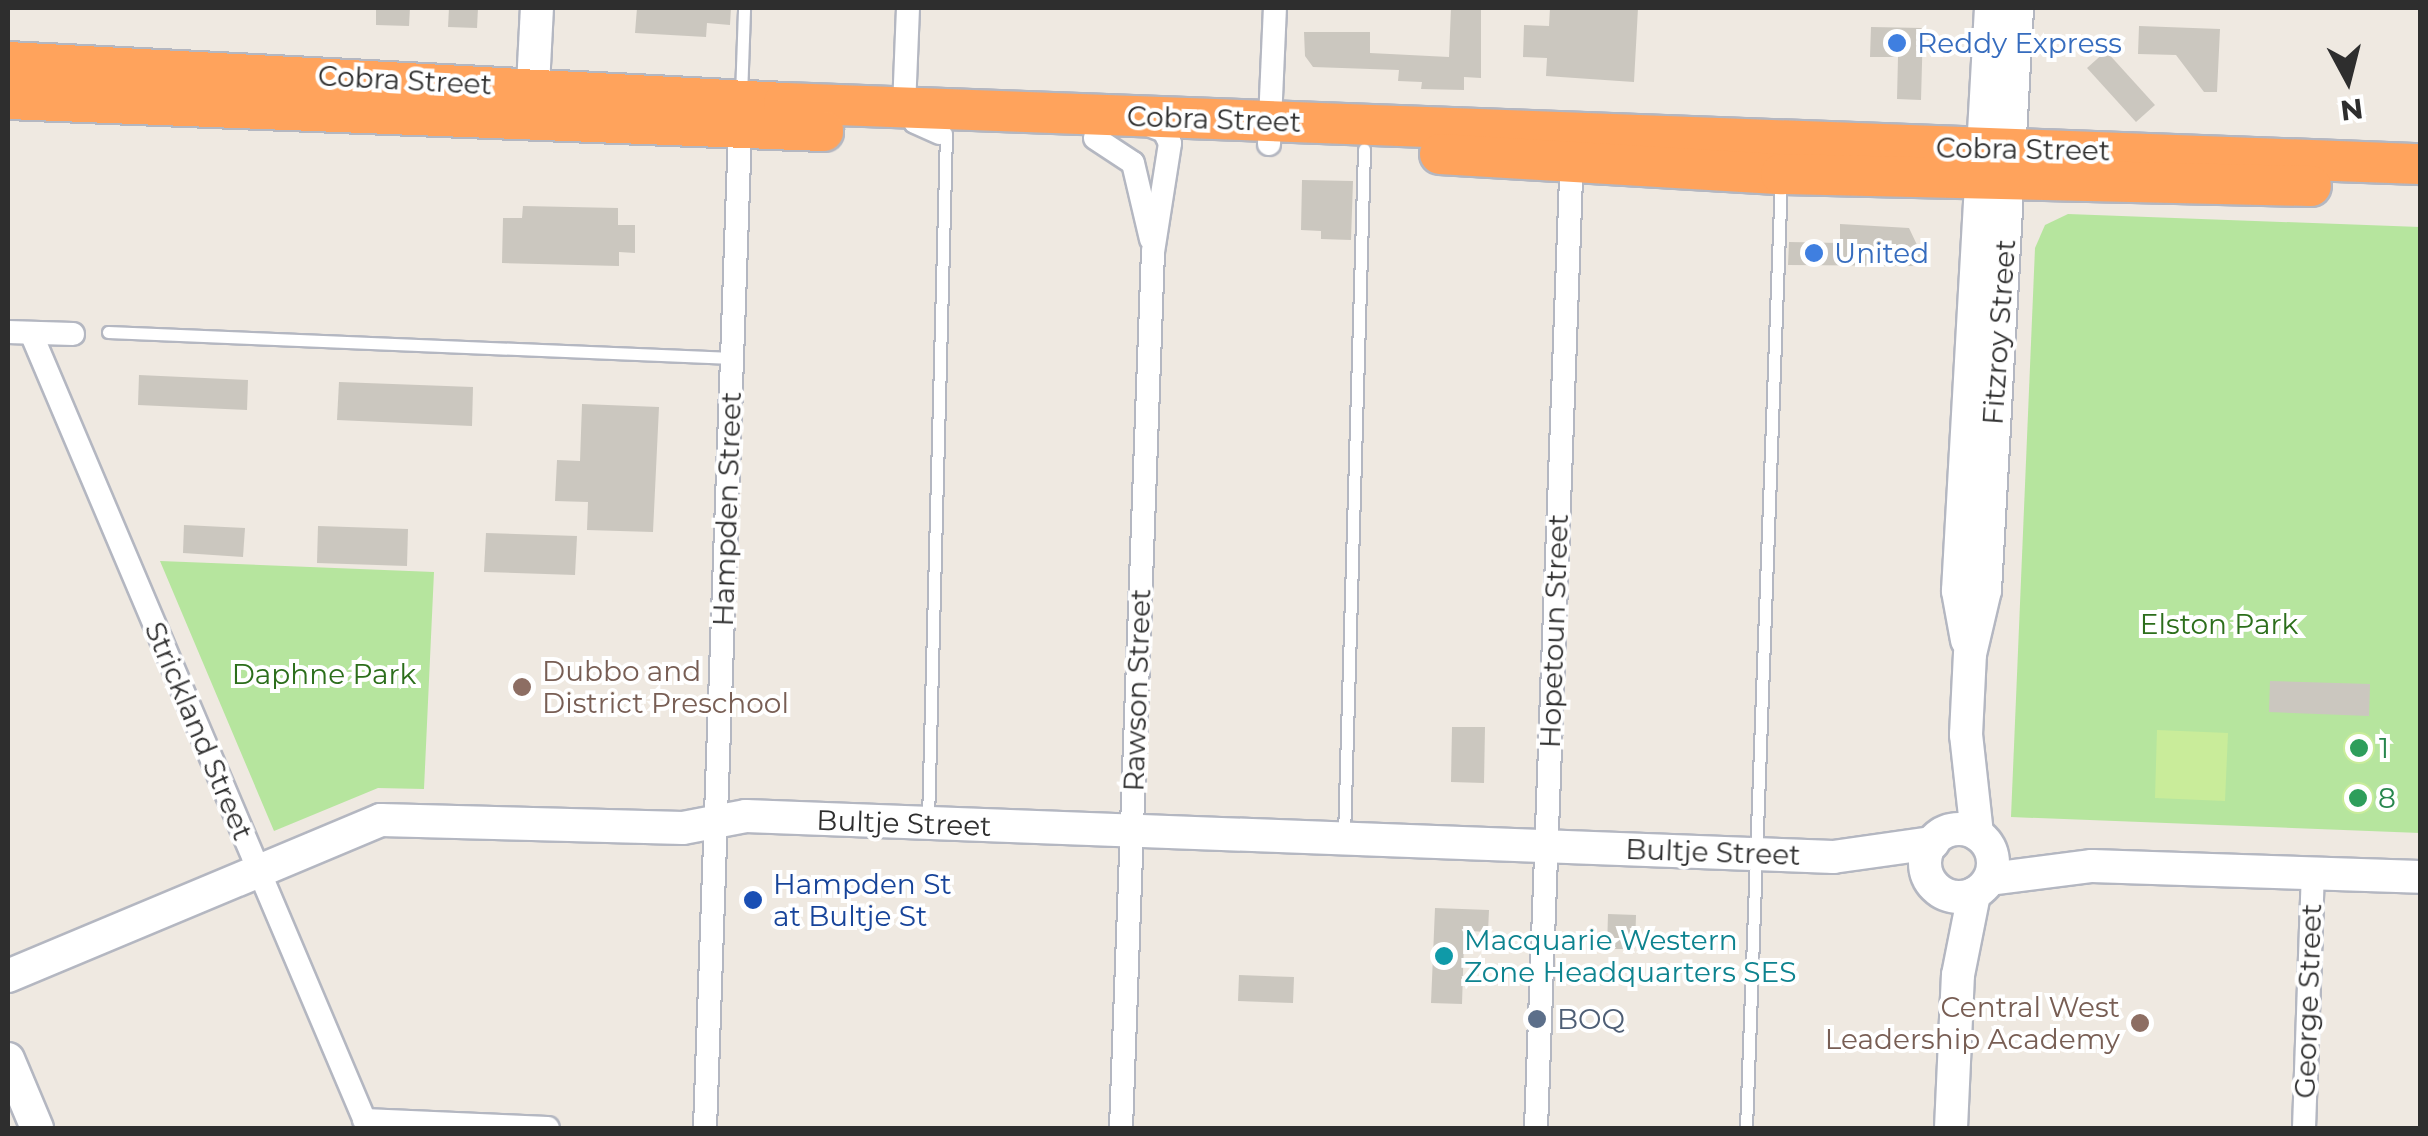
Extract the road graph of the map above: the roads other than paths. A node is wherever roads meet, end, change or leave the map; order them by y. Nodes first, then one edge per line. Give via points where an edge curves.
1 (537, 8) edge
2 (744, 8) edge
3 (908, 8) edge
4 (1275, 8) edge
5 (1991, 8) edge
6 (2018, 8) edge
7 (8, 62) edge
8 (533, 86) junction
9 (8, 99) edge
10 (904, 106) junction
11 (598, 107) junction
12 (740, 115) junction
13 (1088, 126) junction
14 (1270, 132) junction
15 (943, 133) junction
16 (1170, 143) junction
17 (1364, 149) junction
18 (1572, 149) junction
19 (1994, 164) junction
20 (2420, 164) edge
21 (1781, 174) junction
22 (2420, 189) edge
23 (1153, 252) junction
24 (108, 332) dead end
25 (19, 333) edge
26 (73, 334) dead end
27 (732, 358) junction
28 (1966, 735) junction
29 (716, 822) junction
30 (928, 824) junction
31 (1132, 832) junction
32 (1936, 839) junction
33 (1344, 840) junction
34 (1983, 840) junction
35 (1546, 845) junction
36 (1753, 854) junction
37 (1833, 856) junction
38 (2092, 866) junction
39 (258, 871) junction
40 (2313, 873) junction
41 (2420, 877) edge
42 (1959, 887) junction
43 (8, 976) edge
44 (8, 1058) edge
45 (366, 1124) edge
46 (37, 1128) edge
47 (548, 1128) edge
48 (705, 1128) edge
49 (1121, 1128) edge
50 (1536, 1128) edge
51 (1746, 1128) edge
52 (1951, 1128) edge
53 (2304, 1128) edge

1 - 8 street
2 - 12 lane
3 - 10 street
4 - 14 street
5 - 19 street, Fitzroy Street
6 - 19 street, Fitzroy Street
7 - 8 highway, Cobra Street
8 - 11 highway via 555,112
9 - 11 highway, Cobra Street
10 - 12 highway, Cobra Street via 784,103
10 - 13 highway, Cobra Street
10 - 15 street via 915,122
11 - 12 highway, Cobra Street
12 - 15 highway, Cobra Street
12 - 27 street, Hampden Street
13 - 14 highway, Cobra Street
13 - 15 highway, Cobra Street
13 - 16 highway, Cobra Street
13 - 23 street, Rawson Street via 1133,163
14 - 16 highway, Cobra Street
14 - 17 highway, Cobra Street
14 - 18 highway, Cobra Street
15 - 30 lane
16 - 23 street, Rawson Street
17 - 18 highway, Cobra Street
17 - 33 lane
18 - 19 highway, Cobra Street
18 - 21 highway, Cobra Street
18 - 35 street, Hopetoun Street
19 - 20 highway, Cobra Street
19 - 21 highway, Cobra Street
19 - 22 highway, Cobra Street
19 - 28 street, Fitzroy Street via 1958,591 1970,654
21 - 36 lane
23 - 31 street, Rawson Street
24 - 27 lane
25 - 26 street
25 - 39 street, Strickland Street
27 - 29 street, Hampden Street
28 - 32 street, Fitzroy Street
28 - 34 street, Fitzroy Street
29 - 30 street, Bultje Street via 746,816
29 - 39 street, Bultje Street via 681,828 380,820
29 - 48 street, Hampden Street
30 - 31 street, Bultje Street
31 - 33 street, Bultje Street
31 - 49 street, Rawson Street
32 - 34 street, Bultje Street via 1958,829
32 - 37 street, Bultje Street
32 - 42 street, Fitzroy Street via 1926,858
33 - 35 street, Bultje Street
34 - 38 street, Bultje Street
34 - 42 street, Fitzroy Street
35 - 36 street, Bultje Street
35 - 50 street, Hopetoun Street
36 - 37 street, Bultje Street
36 - 51 lane
37 - 42 street, Bultje Street
38 - 40 street, Bultje Street
38 - 42 street, Bultje Street
39 - 43 street, Bultje Street
39 - 45 street, Strickland Street
40 - 41 street, Bultje Street
40 - 53 street, George Street
42 - 52 street
44 - 46 street
45 - 47 street

